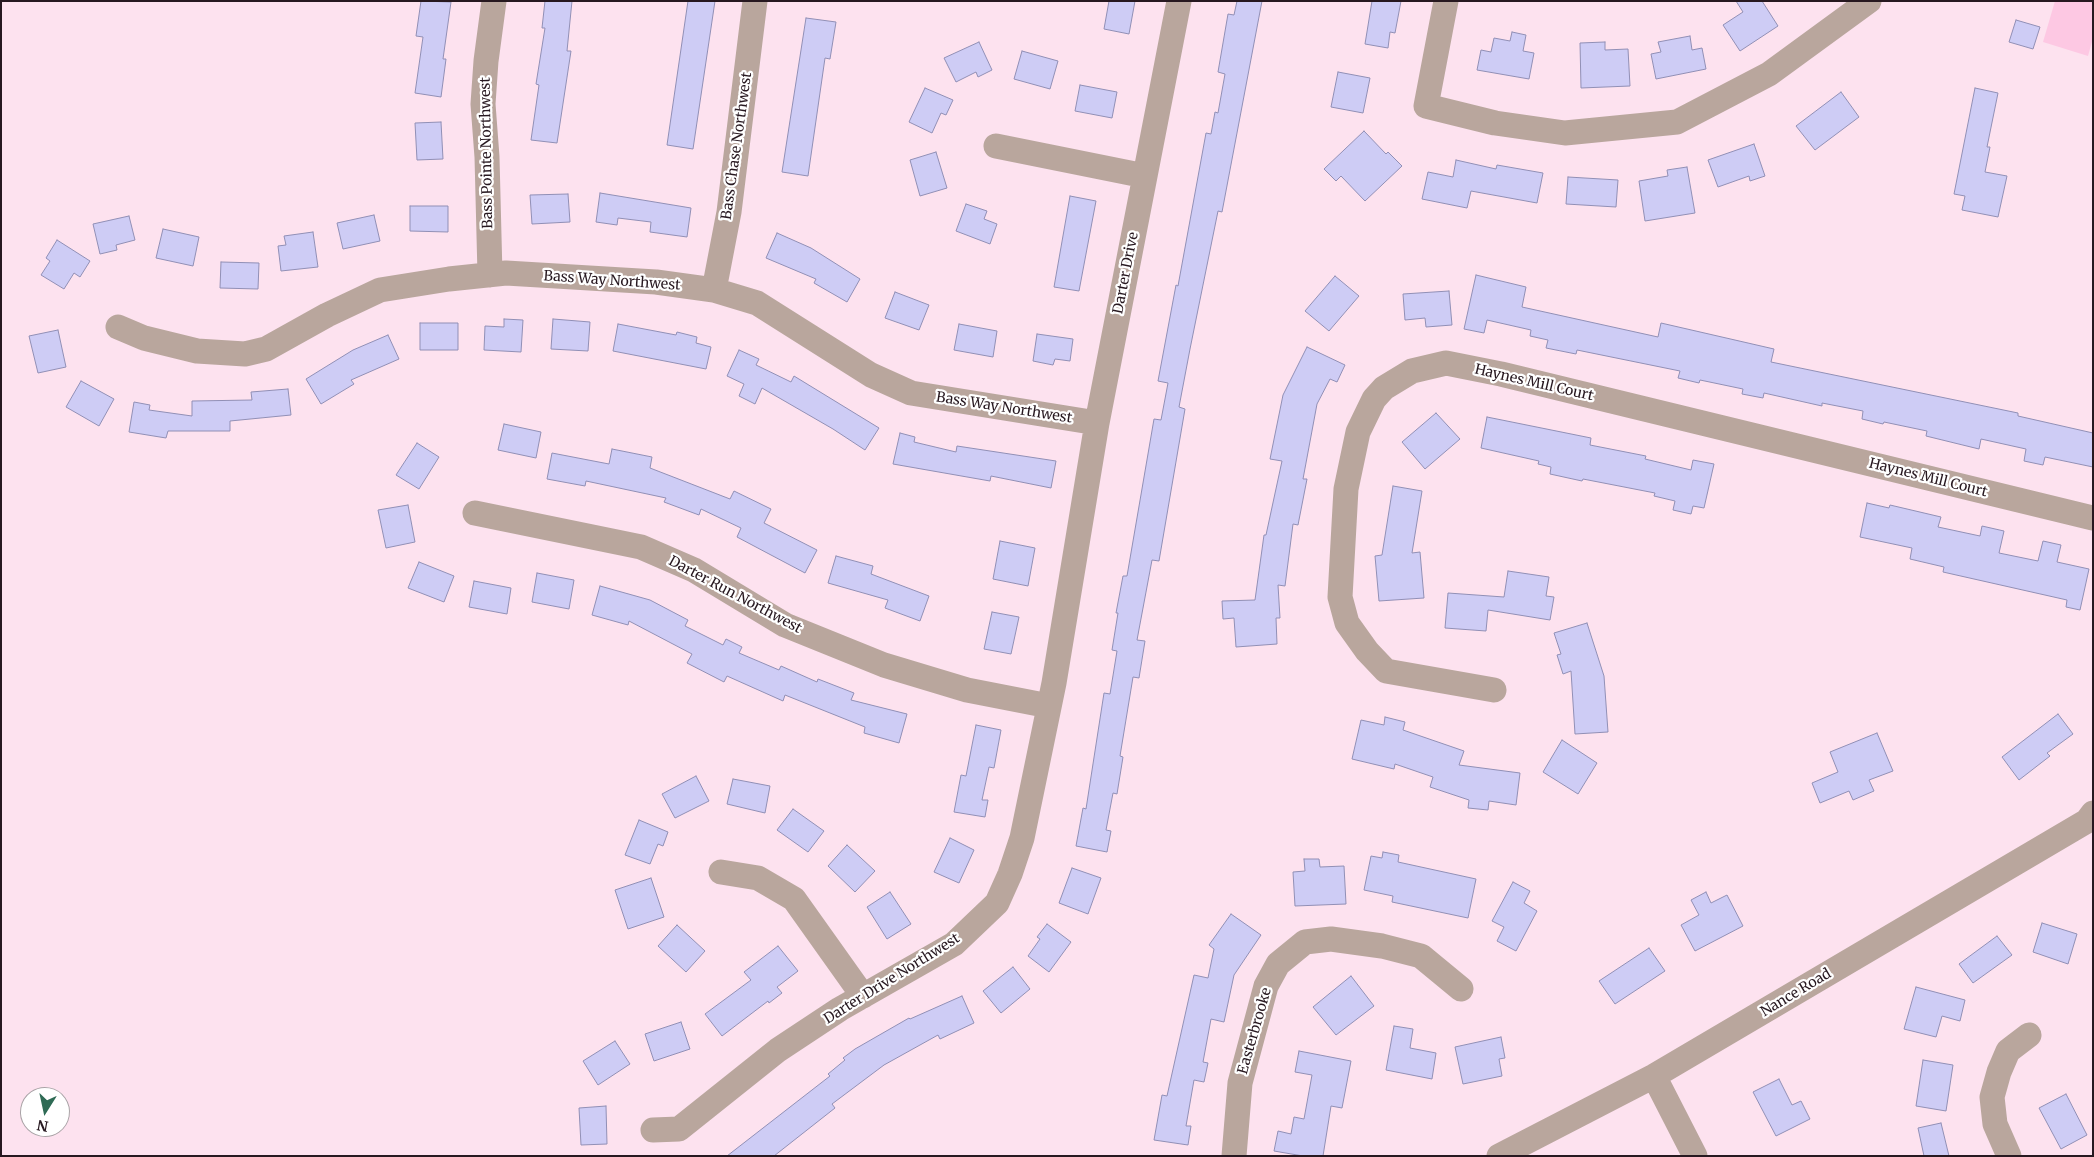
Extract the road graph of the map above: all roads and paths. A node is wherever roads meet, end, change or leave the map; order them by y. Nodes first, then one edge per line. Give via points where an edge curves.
1 (494, 1) edge
2 (755, 1) edge
3 (1178, 1) edge
4 (1446, 1) edge
5 (1869, 1) edge
6 (996, 146) dead end
7 (1145, 176) junction
8 (490, 275) junction
9 (714, 290) junction
10 (118, 327) dead end
11 (1097, 423) junction
12 (475, 513) dead end
13 (2093, 518) edge
14 (1077, 546) joint
15 (1494, 690) dead end
16 (1049, 706) junction
17 (2091, 820) edge
18 (721, 872) dead end
19 (1461, 990) dead end
20 (862, 996) junction
21 (2029, 1034) dead end
22 (1654, 1076) junction
23 (652, 1130) dead end
24 (1234, 1156) edge
25 (1499, 1156) edge
26 (1695, 1156) edge
27 (2009, 1156) edge

1 - 8 street, Bass Pointe Northwest via 483,104
2 - 9 street, Bass Chase Northwest via 729,212
3 - 7 street, Darter Drive
4 - 5 street via 1426,106 1495,123 1565,133 1677,122 1769,74
6 - 7 street
7 - 11 street, Darter Drive
8 - 9 street, Bass Way Northwest via 506,273 656,282
8 - 10 street, Bass Way Northwest via 380,290 326,315 266,349 245,354 196,351 144,338
9 - 11 street, Bass Way Northwest via 757,303 871,375 911,393
11 - 14 street, Darter Drive
12 - 16 street, Darter Run Northwest via 641,547 694,570 785,625 884,664 967,690
13 - 15 street, Haynes Mill Court via 1502,374 1446,363 1412,371 1384,388 1374,399 1358,432 1346,489 1340,597 1347,623 1386,672
14 - 16 street, Darter Drive Northwest
16 - 20 street, Darter Drive Northwest via 1022,838 996,904 954,944
17 - 22 street, Nance Road
18 - 20 street via 758,878 794,899
19 - 24 street, Easterbrooke via 1421,956 1331,938 1305,942 1278,964 1266,986 1240,1083
20 - 23 street, Darter Drive Northwest via 778,1050 679,1128
21 - 27 street via 2008,1051 1992,1097 1995,1124
22 - 25 street, Nance Road
22 - 26 street

